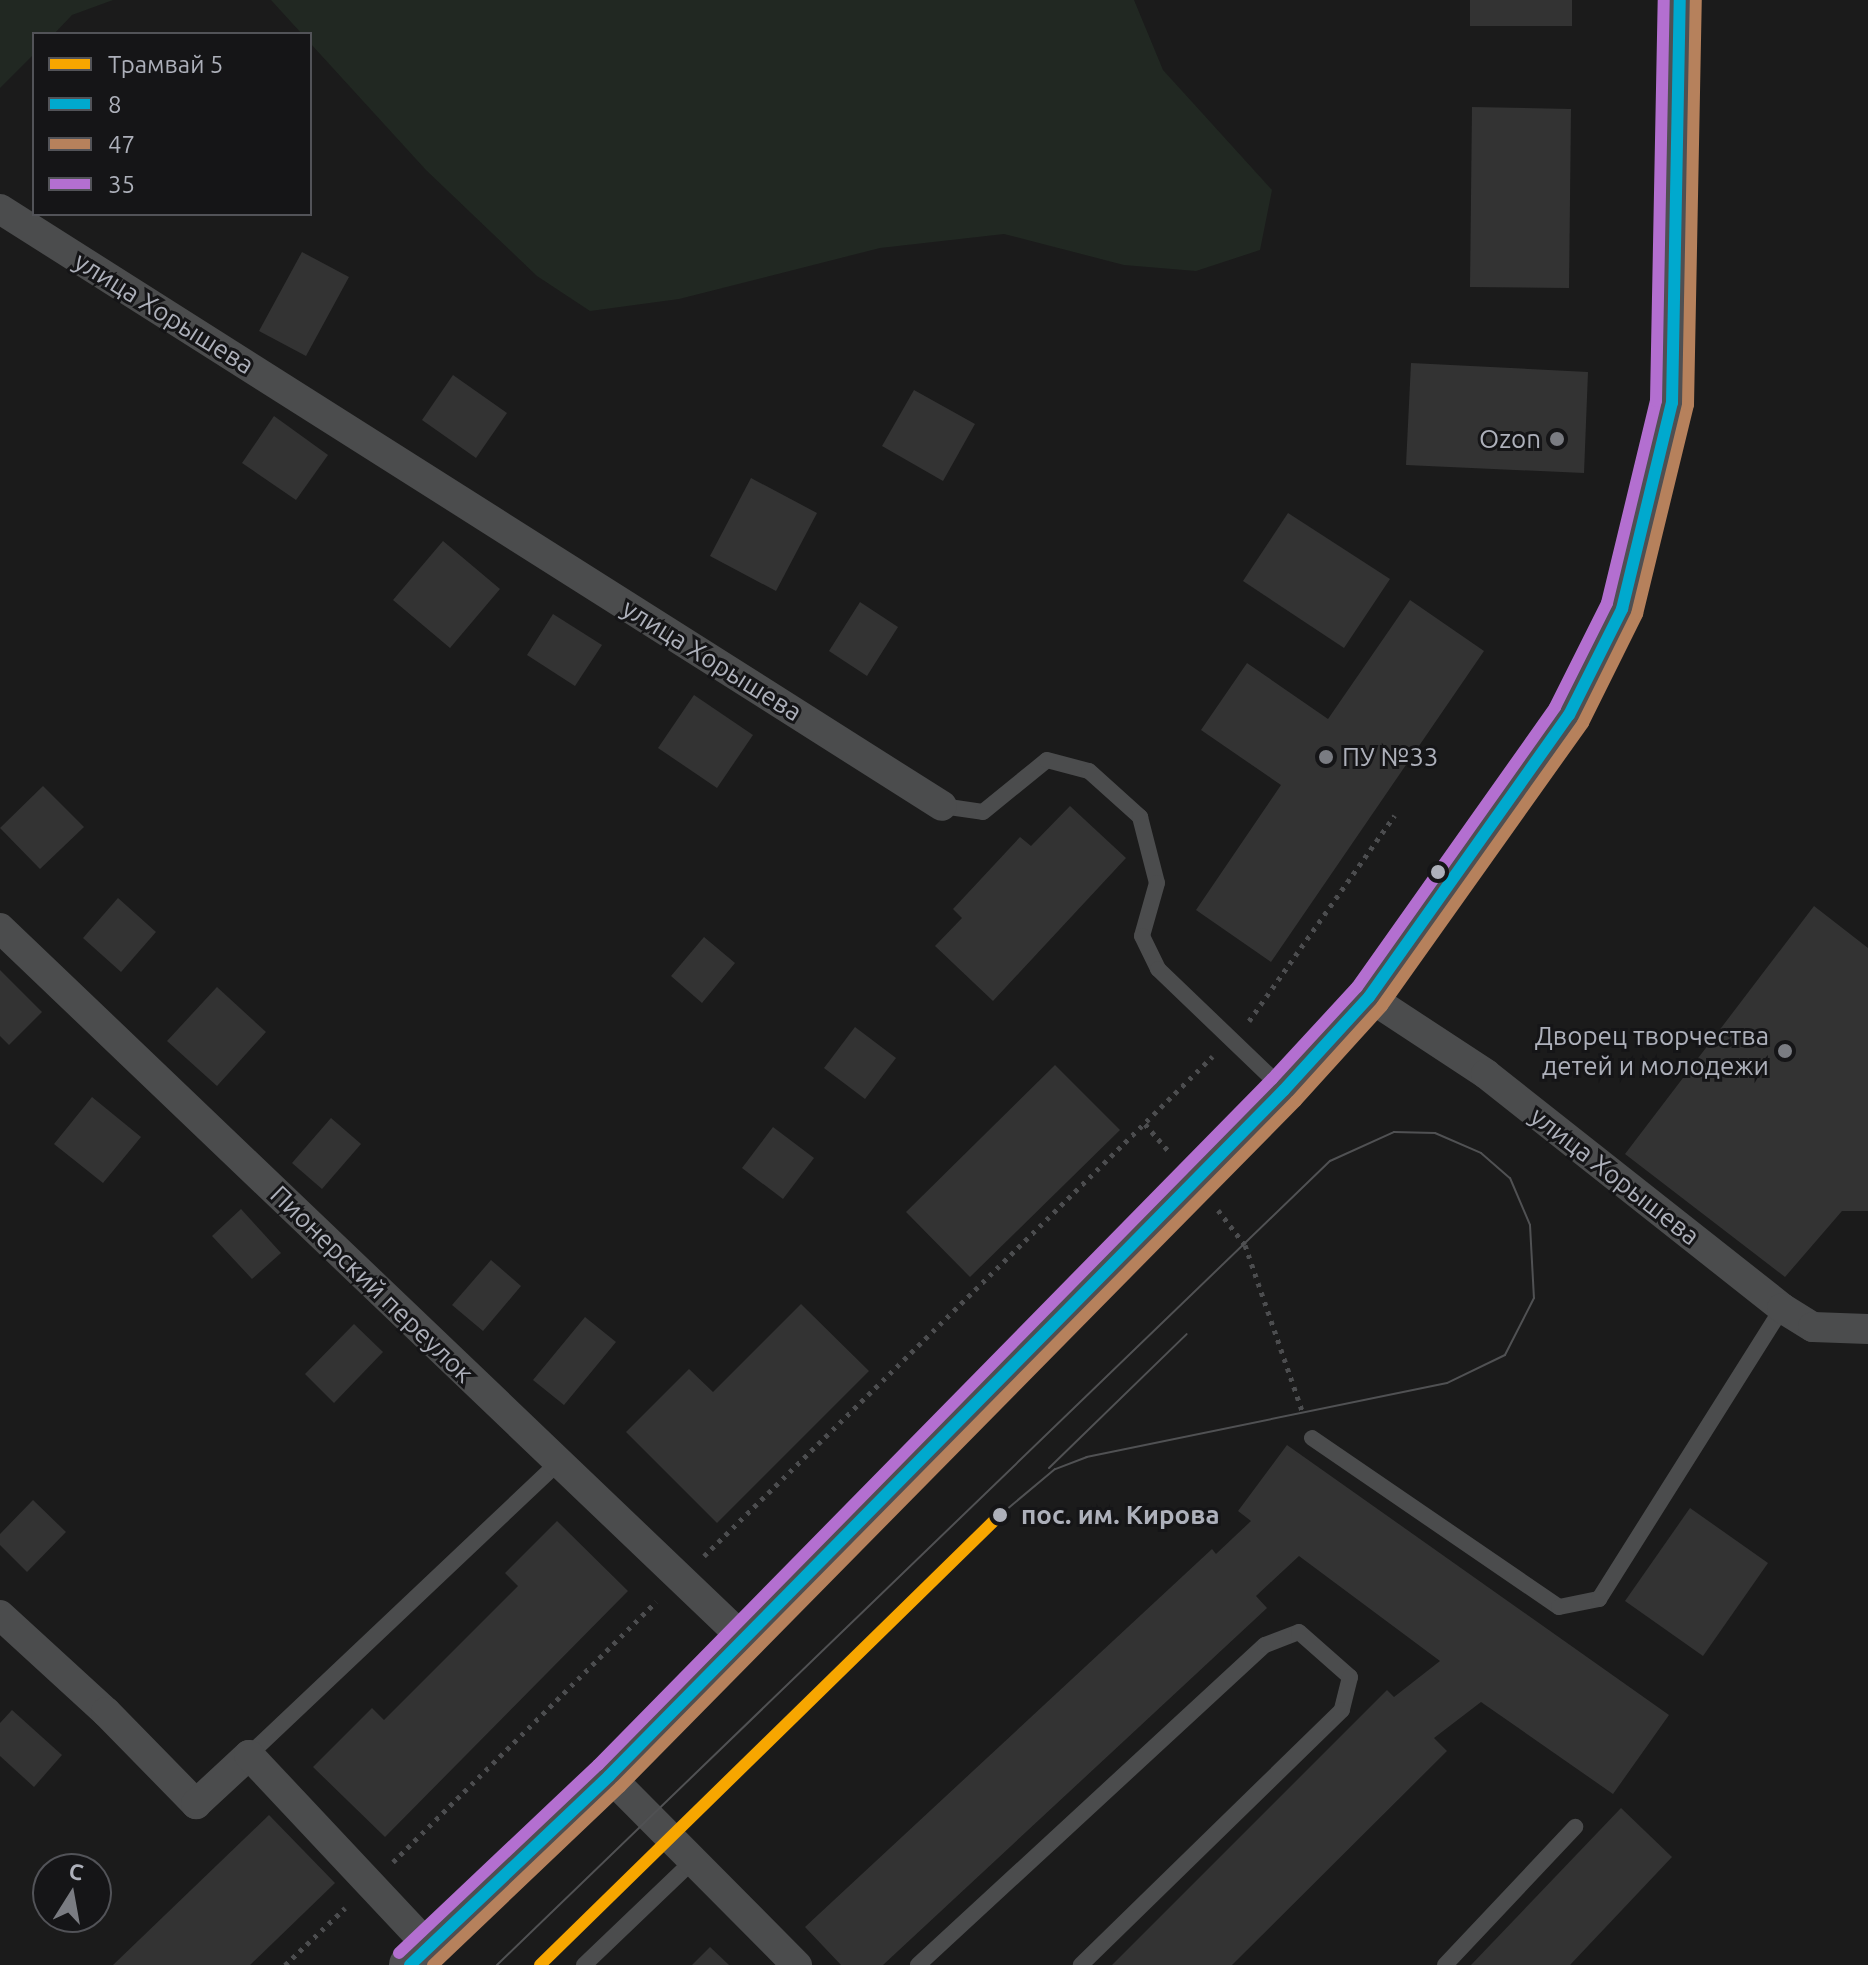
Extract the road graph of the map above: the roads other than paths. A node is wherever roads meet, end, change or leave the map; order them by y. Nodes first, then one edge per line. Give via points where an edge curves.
1 (1680, 0) edge
2 (0, 209) edge
3 (942, 806) joint
4 (0, 928) edge
5 (1369, 997) junction
6 (1284, 1090) junction
7 (1782, 1308) junction
8 (1868, 1329) edge
9 (1312, 1438) road end
10 (559, 1462) junction
11 (0, 1615) edge
12 (744, 1639) junction
13 (249, 1755) junction
14 (609, 1776) junction
15 (1575, 1827) dead end
16 (695, 1859) junction
17 (420, 1956) edge
18 (584, 1965) edge
19 (797, 1965) edge
20 (918, 1965) edge
21 (1081, 1965) edge
22 (1445, 1965) edge

1 - 5 main road via 1672,403 1622,609 1569,715
2 - 3 street, улица Хорышева
3 - 6 lane, улица Хорышева via 983,812 1047,760 1089,771 1140,817 1157,883 1142,936 1158,969
4 - 10 street, Пионерский переулок
5 - 6 main road
5 - 7 street, улица Хорышева via 1486,1074
6 - 12 main road
7 - 8 street, улица Хорышева via 1813,1327
7 - 9 lane via 1599,1599 1559,1607
10 - 12 street, Пионерский переулок
10 - 13 lane
11 - 13 street via 196,1804
12 - 14 main road
13 - 17 street via 369,1885
14 - 16 street
14 - 17 main road
15 - 22 lane
16 - 18 lane
16 - 19 street
20 - 21 lane via 1265,1645 1299,1632 1350,1677 1342,1710

